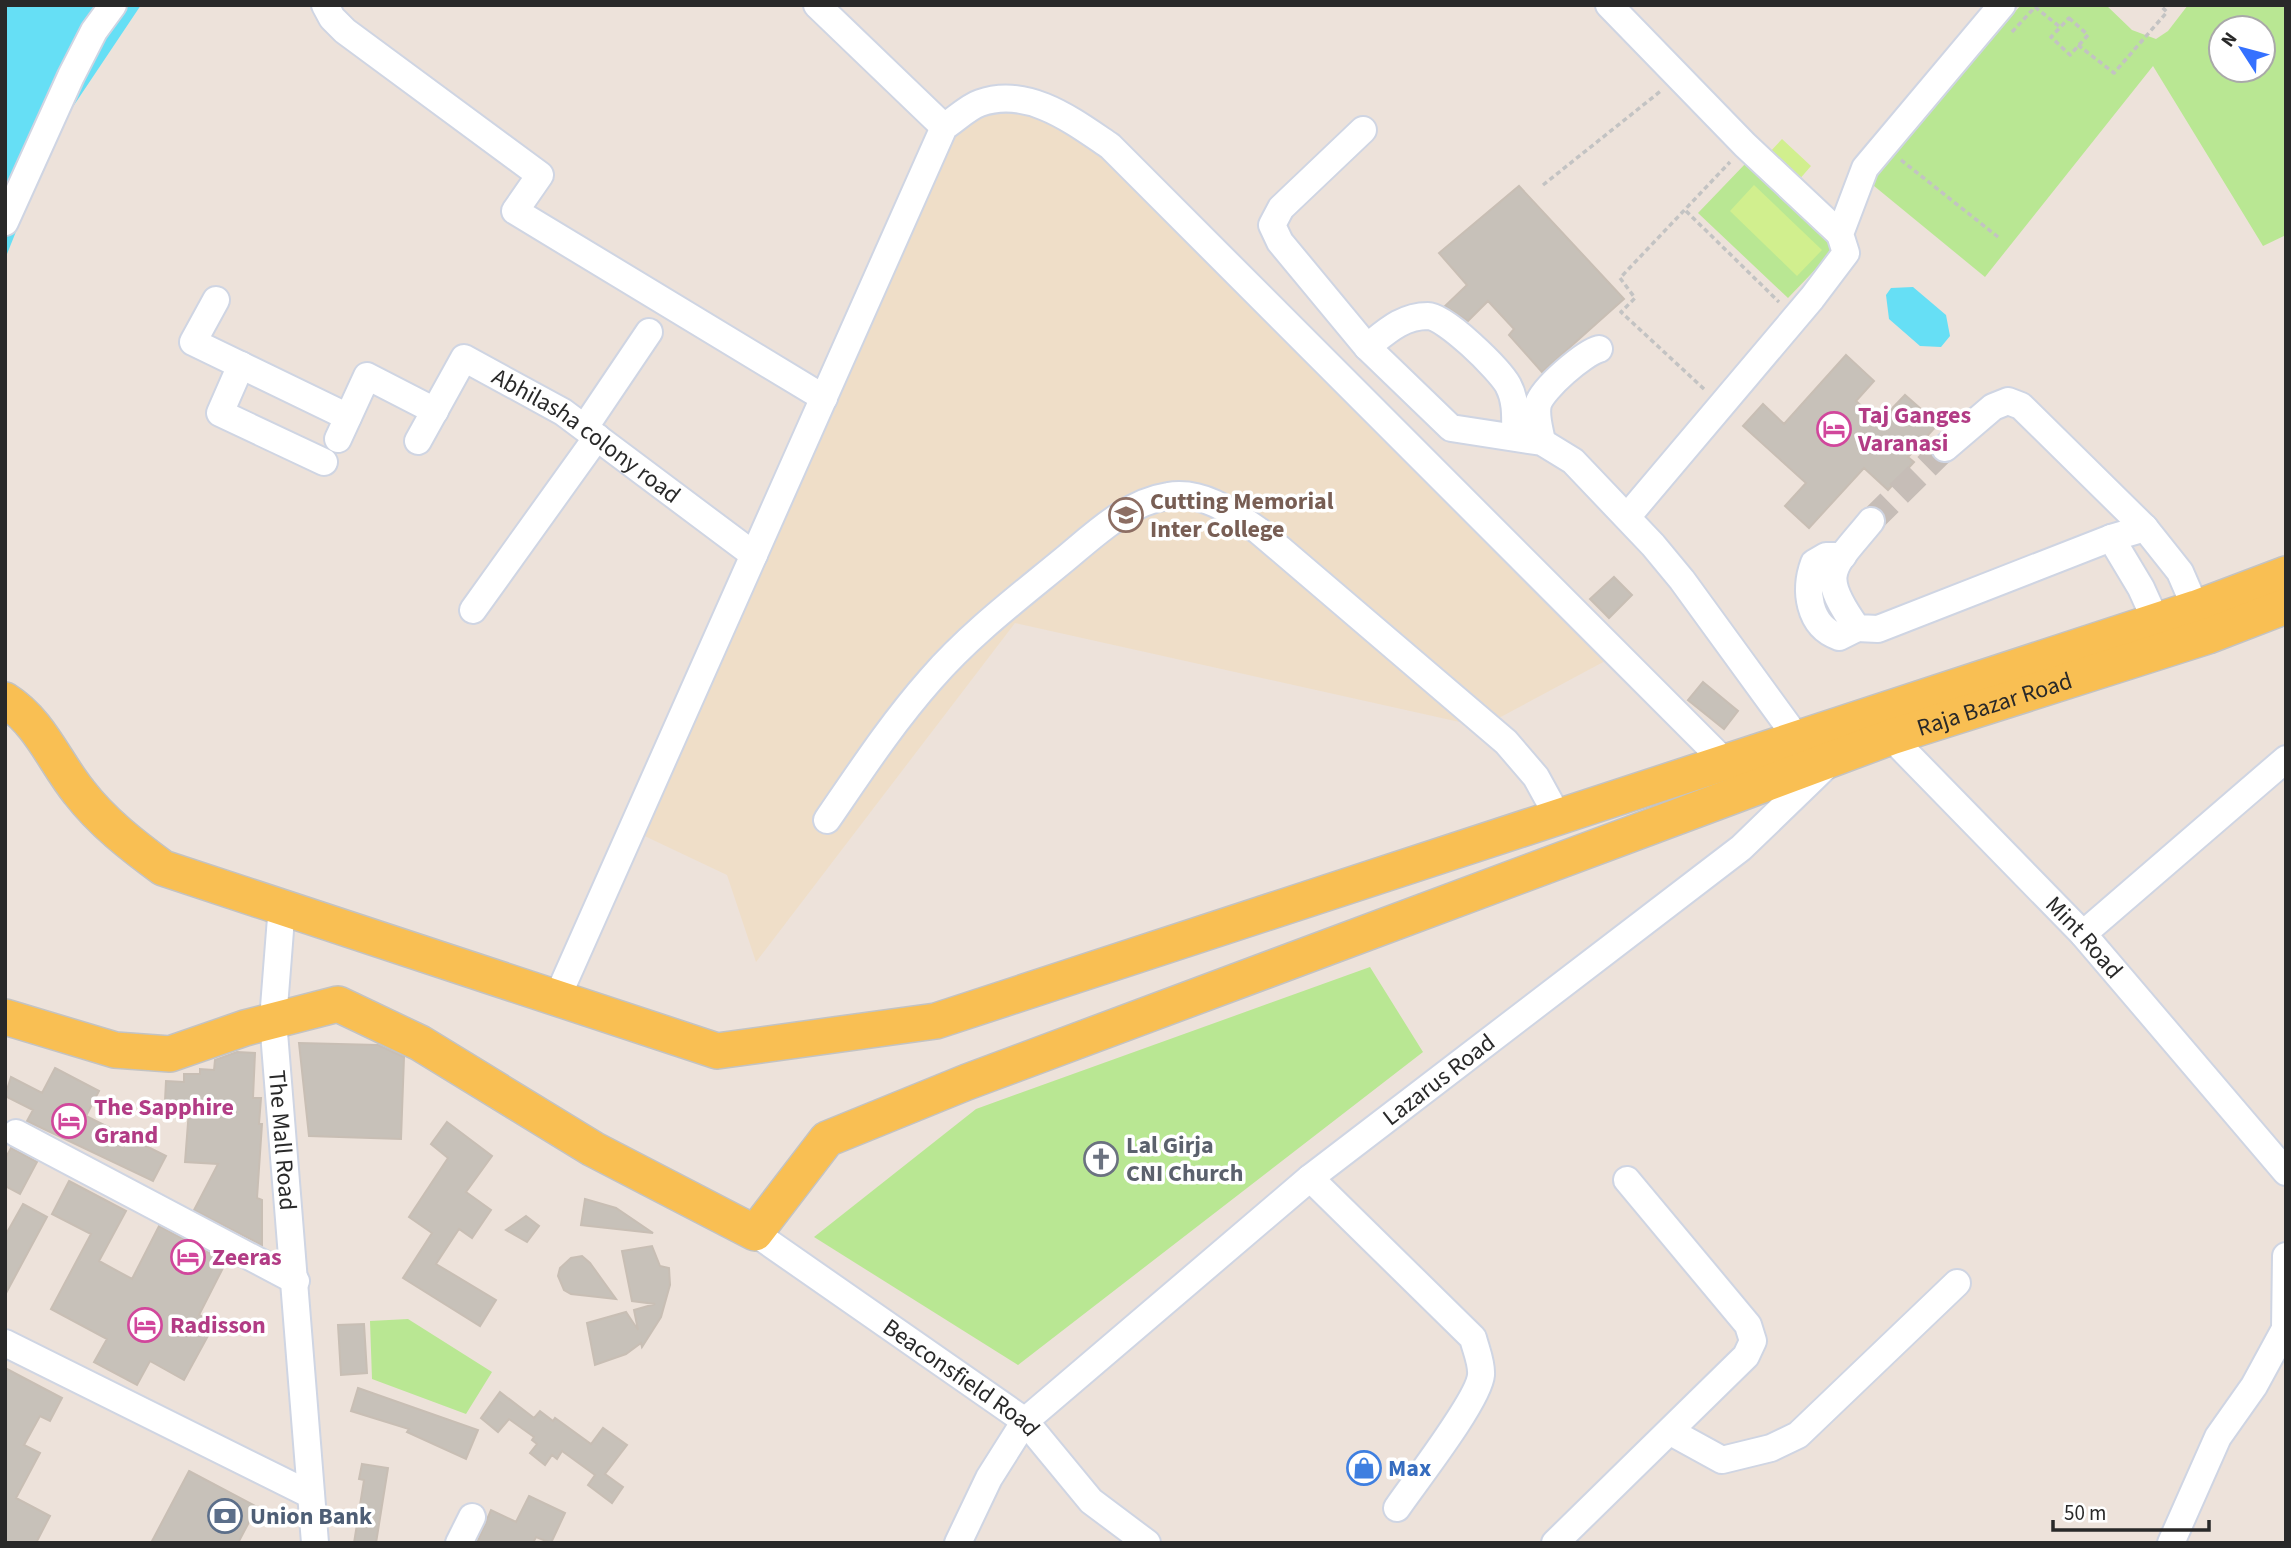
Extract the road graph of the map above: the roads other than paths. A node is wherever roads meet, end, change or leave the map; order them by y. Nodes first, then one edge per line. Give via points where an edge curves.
1 (113, 5) edge
2 (325, 5) edge
3 (817, 5) edge
4 (1609, 5) edge
5 (2002, 5) edge
6 (944, 127) junction
7 (1363, 131) dead end
8 (5, 222) edge
9 (1840, 234) junction
10 (216, 300) dead end
11 (649, 331) dead end
12 (1367, 347) junction
13 (1599, 349) dead end
14 (241, 365) junction
15 (824, 398) junction
16 (435, 411) junction
17 (591, 432) junction
18 (1514, 437) junction
19 (418, 441) dead end
20 (1542, 442) junction
21 (1945, 448) tunnel mouth
22 (324, 462) dead end
23 (1627, 517) junction
24 (1871, 521) tunnel mouth
25 (2145, 528) junction
26 (2111, 538) junction
27 (754, 555) junction
28 (2286, 574) edge
29 (473, 610) dead end
30 (2284, 611) edge
31 (2156, 621) junction
32 (2202, 622) junction
33 (5, 700) edge
34 (1880, 726) junction
35 (1814, 744) junction
36 (2286, 759) edge
37 (1725, 762) junction
38 (1558, 817) junction
39 (827, 820) dead end
40 (282, 905) junction
41 (2083, 934) junction
42 (557, 998) junction
43 (5, 1017) edge
44 (273, 1020) junction
45 (16, 1133) dead end
46 (2286, 1172) edge
47 (1310, 1178) junction
48 (1627, 1180) dead end
49 (755, 1233) junction
50 (2286, 1256) edge
51 (296, 1281) junction
52 (1957, 1283) dead end
53 (5, 1343) edge
54 (1025, 1421) junction
55 (1671, 1432) junction
56 (311, 1495) junction
57 (1397, 1508) dead end
58 (472, 1517) dead end
59 (315, 1543) edge
60 (458, 1543) edge
61 (958, 1543) edge
62 (1147, 1543) edge
63 (1555, 1543) edge
64 (2171, 1543) edge

1 - 8 street via 71,76
2 - 15 street via 345,31 540,175 515,211
3 - 6 street
4 - 9 street via 1745,145
5 - 9 street via 1865,168
6 - 15 street
6 - 37 street via 980,103 1018,98 1061,113 1110,146
7 - 12 street via 1281,208 1272,225 1280,242
9 - 23 street via 1846,253
10 - 14 street via 193,342
11 - 17 street
12 - 18 street via 1451,428
12 - 18 street via 1402,321 1432,316 1472,345 1507,384 1516,408
13 - 20 street via 1589,352 1538,402
14 - 16 street via 343,428 367,376
14 - 22 street via 219,413
15 - 27 street
16 - 17 street, Abhilasha colony road via 464,358 513,382
16 - 19 street, Abhilasha colony road
17 - 27 street, Abhilasha colony road
17 - 29 street
18 - 20 street
20 - 23 street via 1573,461
21 - 25 street via 1993,407 2008,401 2021,406
23 - 35 street
24 - 26 street via 1834,567 1832,586 1837,600 1857,628 1878,629
25 - 26 street
25 - 32 street via 2180,572
26 - 31 street
27 - 42 street
28 - 32 main road, Raja Bazar Road
30 - 32 main road, Raja Bazar Road
31 - 32 main road, Raja Bazar Road
31 - 34 main road, Raja Bazar Road
32 - 34 main road, Raja Bazar Road
33 - 40 main road, Raja Bazar Road via 32,722 79,793 127,841 163,868
34 - 35 main road, Raja Bazar Road
34 - 41 street, Mint Road
35 - 37 main road, Raja Bazar Road
35 - 47 street, Lazarus Road via 1741,848
35 - 49 main road, Raja Bazar Road via 1703,809 827,1139
36 - 41 street
37 - 38 main road, Raja Bazar Road
38 - 39 street via 1536,777 1506,742 1259,531 1227,509 1198,497 1168,496 1144,503 1105,526 993,618 916,696
38 - 42 main road, Raja Bazar Road via 936,1021 716,1051
40 - 42 main road, Raja Bazar Road
40 - 44 street, The Mall Road
41 - 46 street, Mint Road
43 - 44 main road via 115,1050 170,1054
44 - 49 main road via 338,1004 421,1043 593,1149
44 - 51 street, The Mall Road
45 - 51 street
47 - 54 street, Lazarus Road
47 - 57 street via 1472,1338 1479,1361 1481,1377 1462,1415
48 - 55 street via 1748,1325 1753,1341 1746,1356
49 - 54 street, Beaconsfield Road
50 - 64 street via 2285,1329 2254,1386 2218,1437
51 - 56 street, The Mall Road
52 - 55 street via 1798,1434 1771,1448 1722,1460
53 - 56 street
54 - 61 street, Lazarus Road via 989,1478
54 - 62 street, Beaconsfield Road via 1091,1501
55 - 63 street
56 - 59 street, The Mall Road
58 - 60 street

